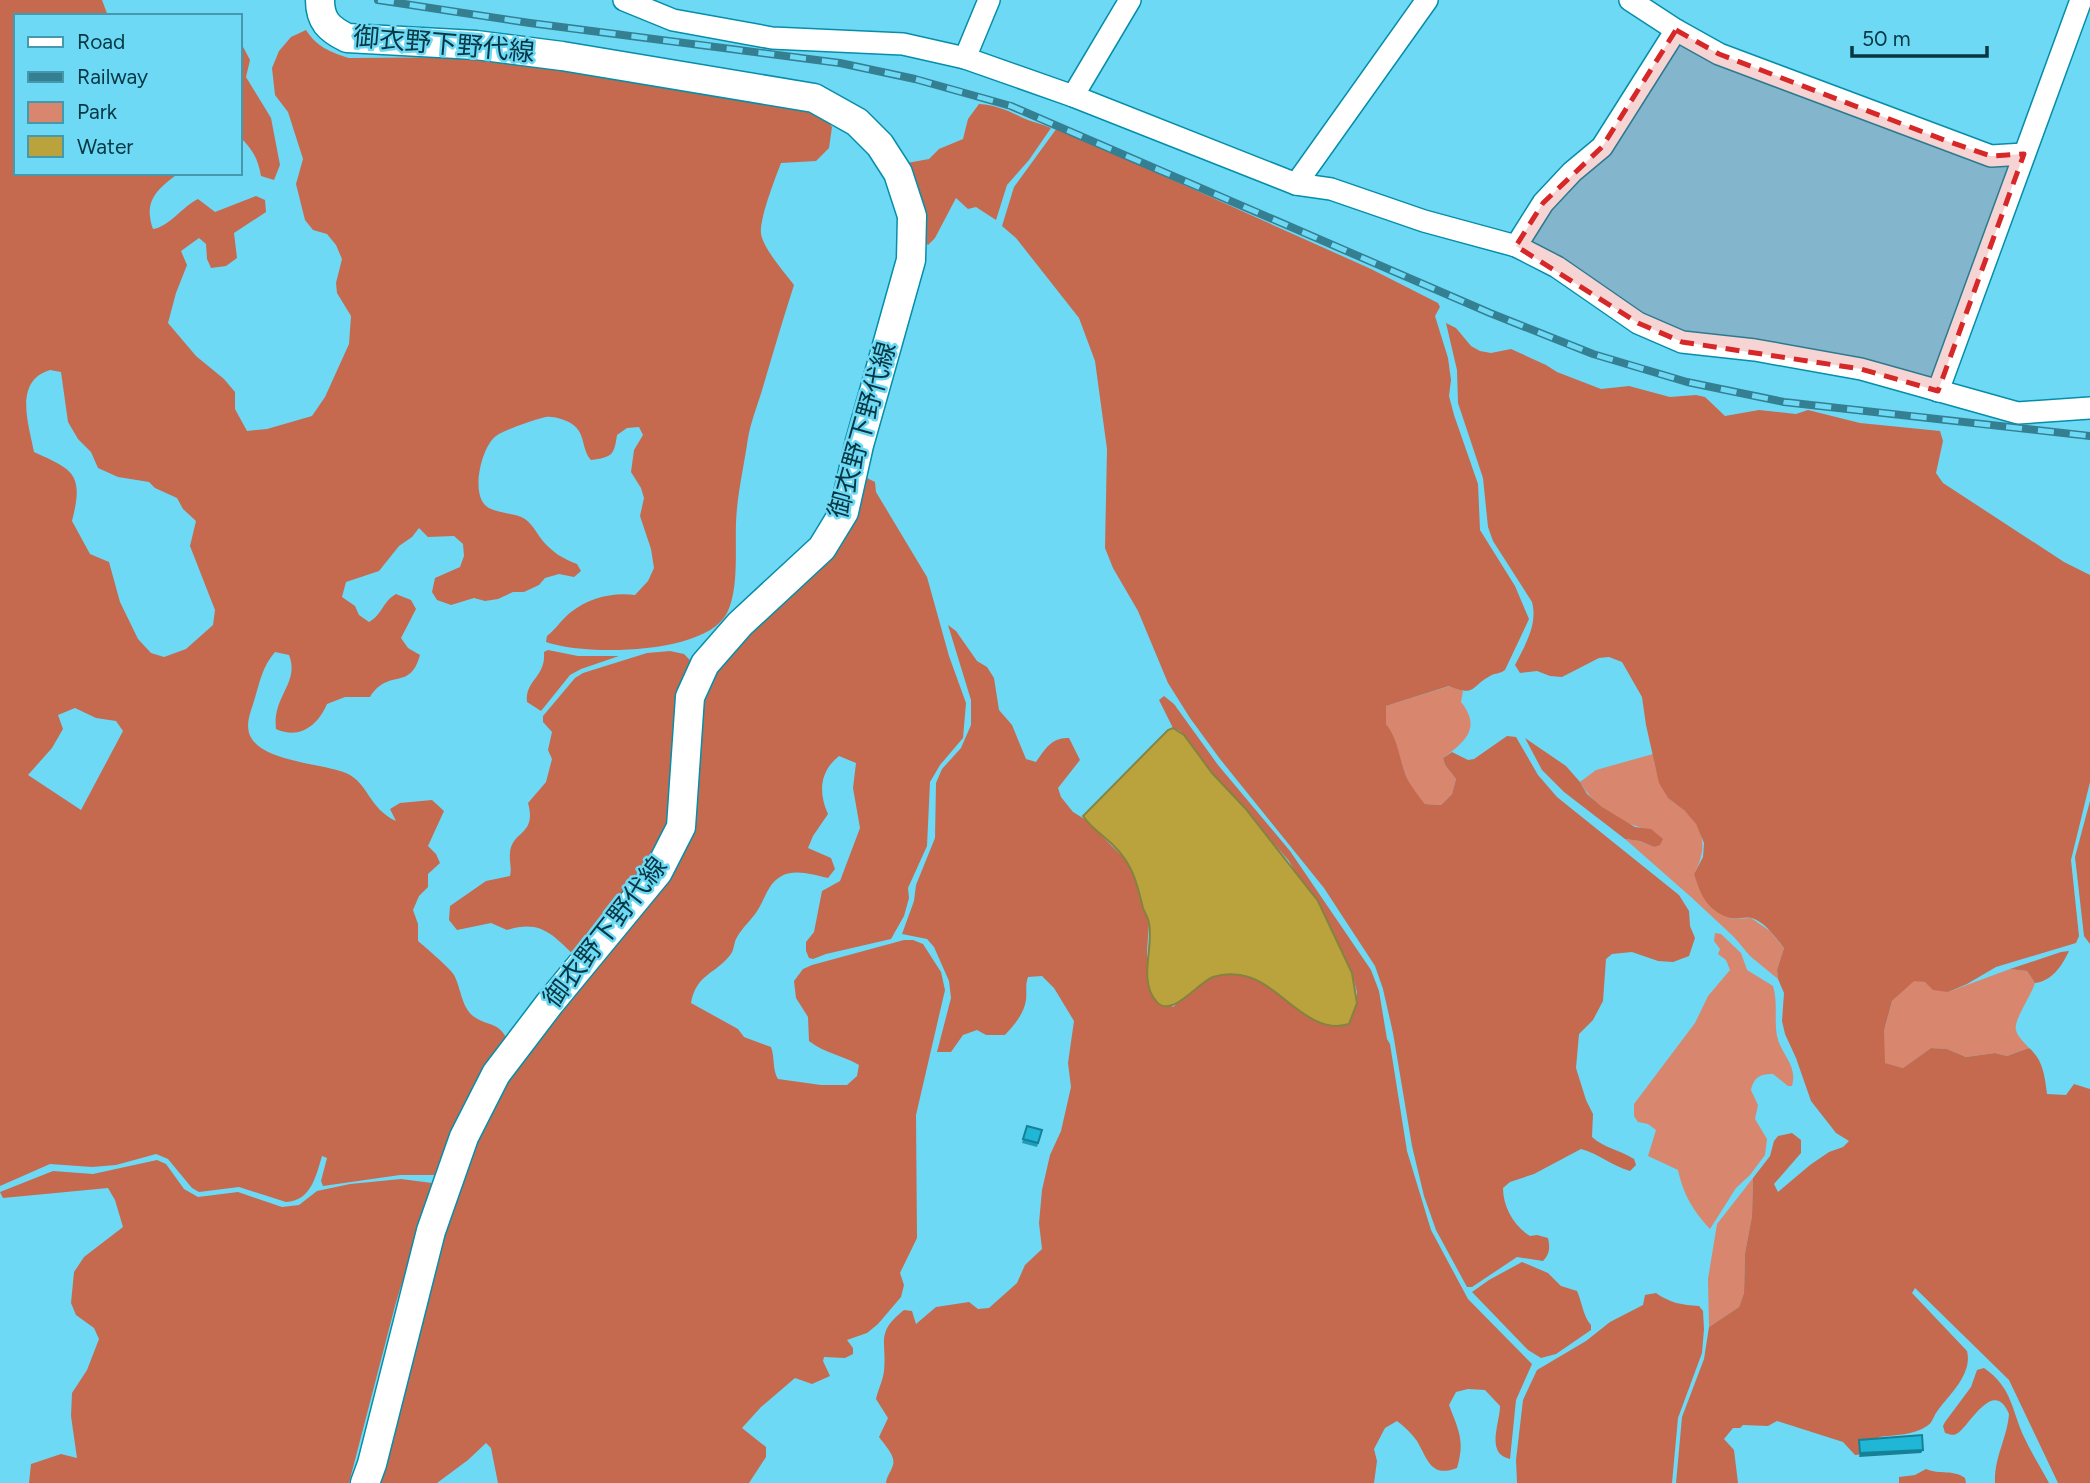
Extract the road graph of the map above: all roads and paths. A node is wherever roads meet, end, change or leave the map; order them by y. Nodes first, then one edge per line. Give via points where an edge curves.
1 (320, 0) edge
2 (624, 0) edge
3 (989, 0) edge
4 (1130, 0) edge
5 (1427, 0) edge
6 (1630, 0) edge
7 (2081, 0) edge
8 (1676, 30) junction
9 (965, 58) junction
10 (1073, 96) junction
11 (2024, 154) junction
12 (1296, 184) junction
13 (1516, 246) junction
14 (1938, 391) junction
15 (2090, 408) edge
16 (365, 1483) edge

1 - 16 main road, 御衣野下野代線 via 328,28 347,38 476,45 814,98 857,122 880,145 898,173 912,216 911,260 844,512 822,548 740,624 705,664 690,697 681,827 658,872 496,1074 464,1138 430,1231
2 - 9 street via 673,20 772,38 903,44
3 - 9 street
4 - 10 street
5 - 12 street
6 - 8 street
7 - 11 street
8 - 11 street via 1719,54 1944,140 1991,156
8 - 13 street via 1602,148 1543,203
9 - 10 street
10 - 12 street
11 - 14 street
12 - 13 street via 1331,190
13 - 14 street via 1557,267 1638,323 1682,342 1861,369
14 - 15 street via 2018,413

